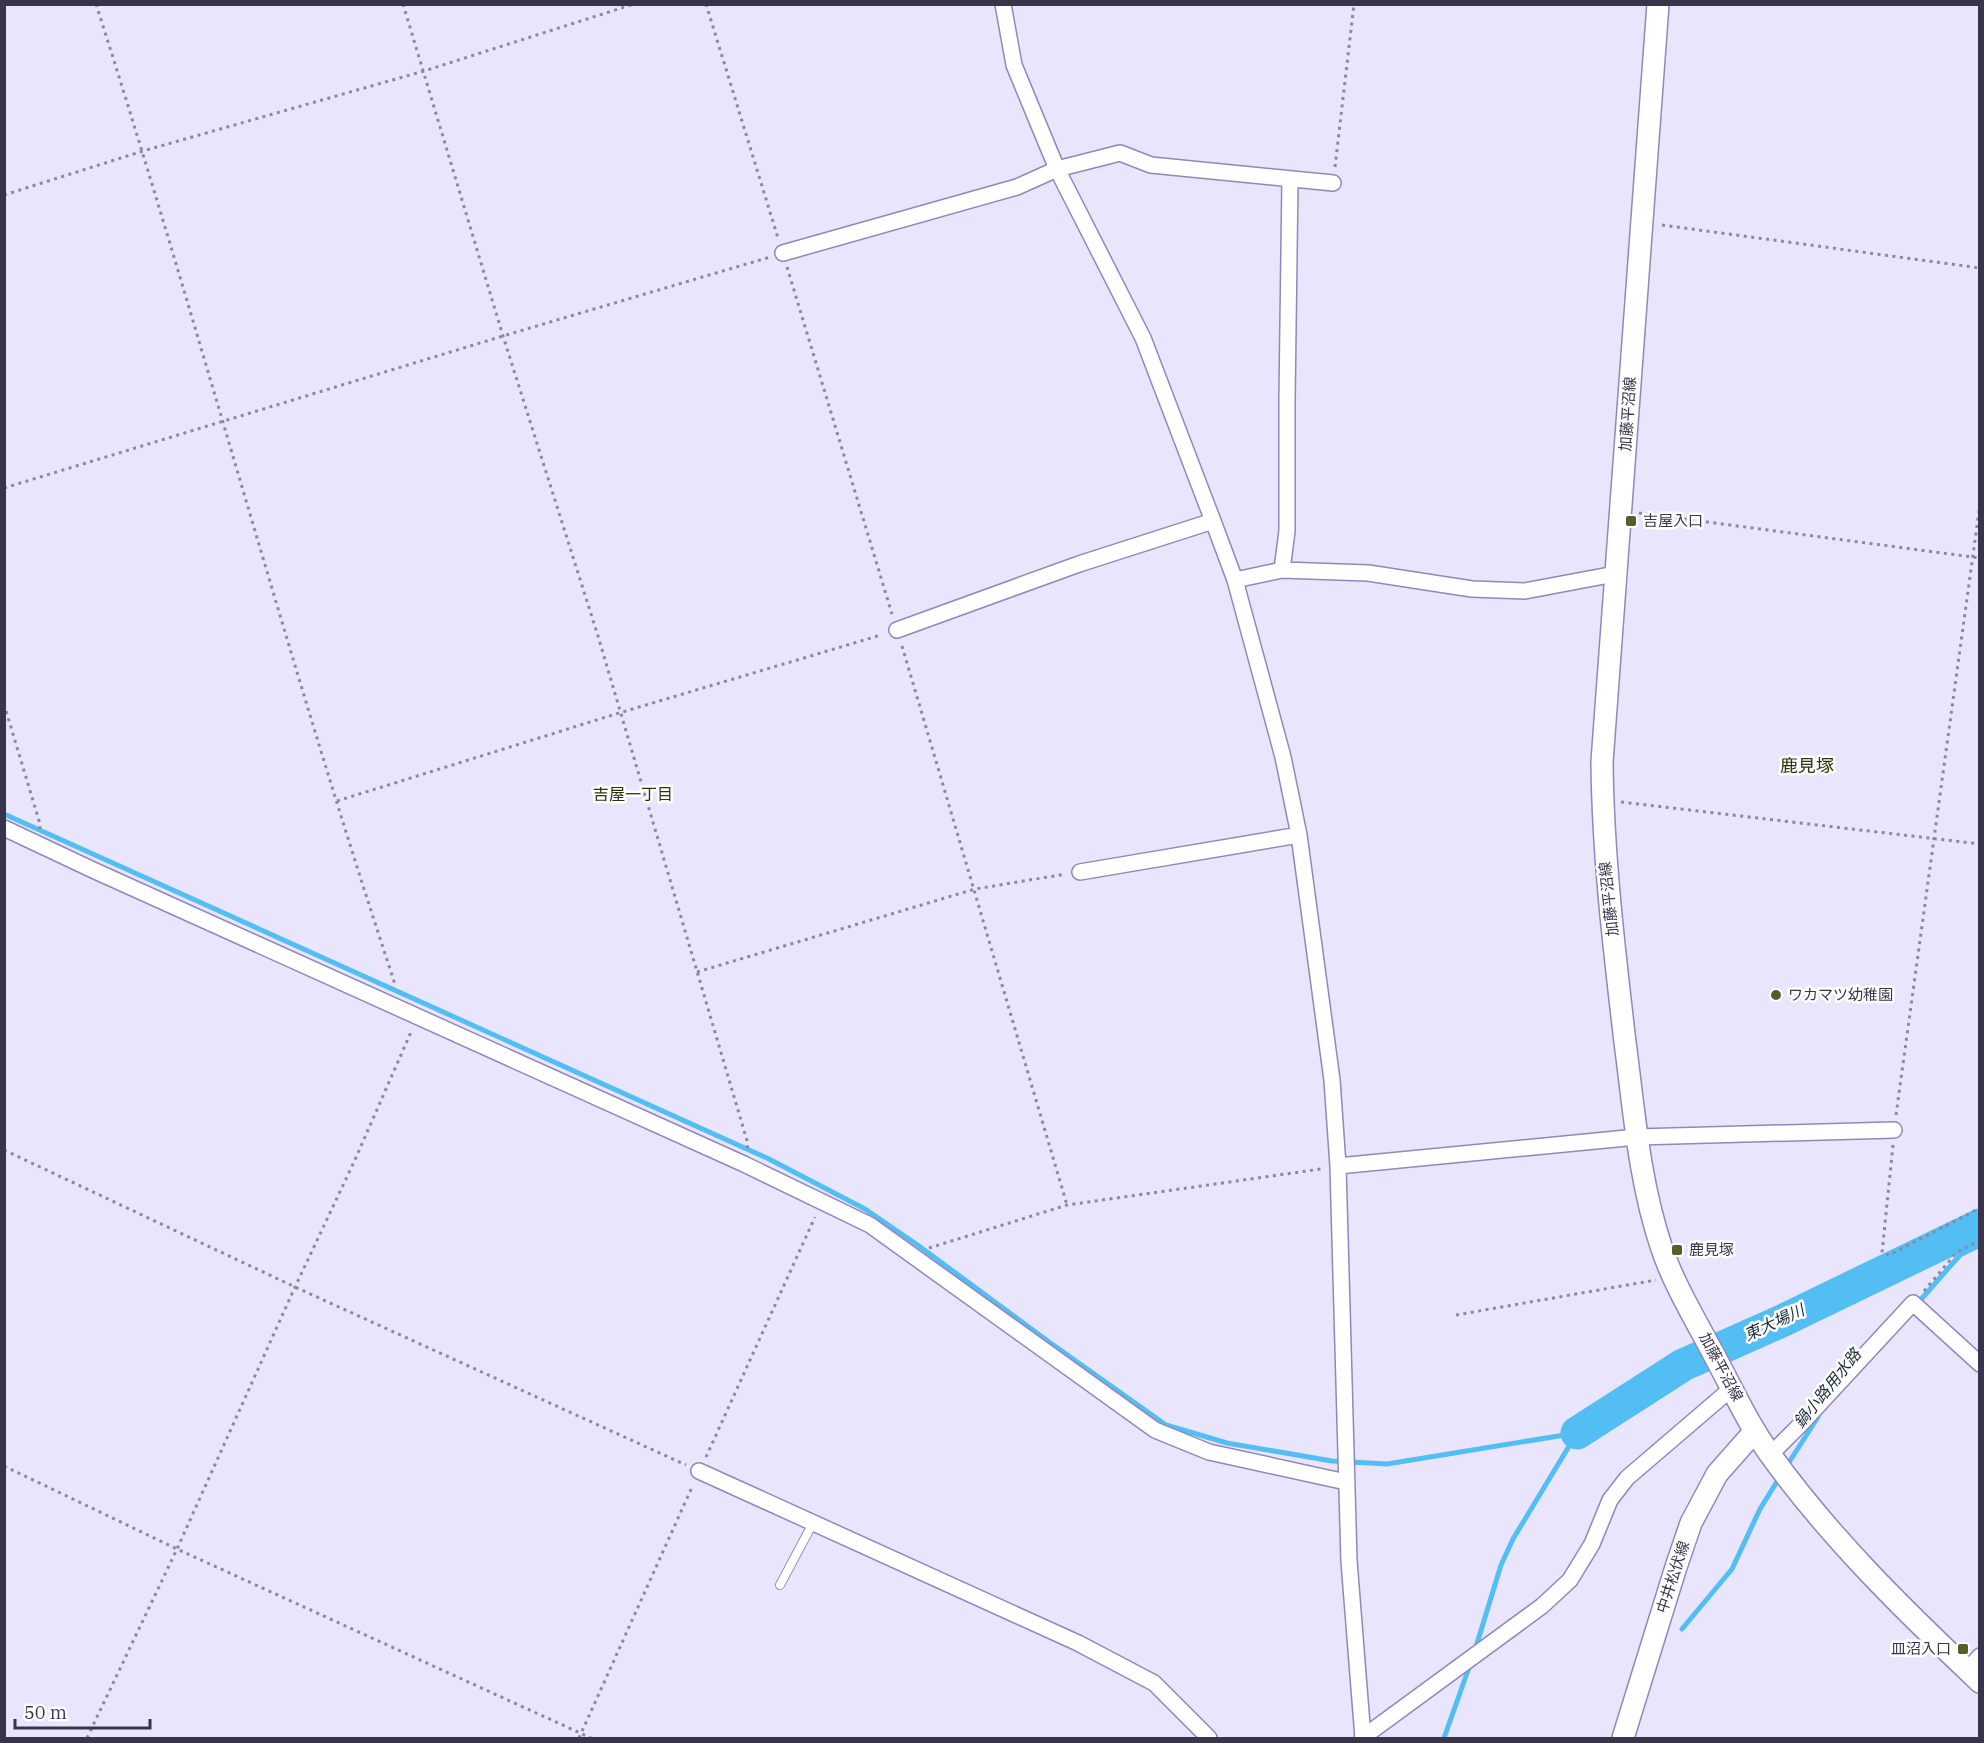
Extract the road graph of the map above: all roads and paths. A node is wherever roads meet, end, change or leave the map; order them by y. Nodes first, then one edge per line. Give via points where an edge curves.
1 (96, 4) edge
2 (404, 4) edge
3 (634, 4) edge
4 (706, 4) edge
5 (1003, 4) edge
6 (1354, 4) edge
7 (1658, 4) edge
8 (424, 71) junction
9 (143, 152) junction
10 (1057, 169) junction
11 (1290, 180) junction
12 (1333, 183) joint
13 (4, 195) edge
14 (1642, 222) junction
15 (783, 254) junction
16 (1980, 268) edge
17 (503, 336) junction
18 (223, 422) junction
19 (4, 488) edge
20 (1980, 504) edge
21 (1621, 511) junction
22 (1214, 520) junction
23 (1973, 558) junction
24 (1980, 558) edge
25 (1282, 570) junction
26 (1615, 574) junction
27 (1235, 580) junction
28 (897, 630) junction
29 (4, 704) edge
30 (619, 713) junction
31 (1602, 800) junction
32 (337, 801) junction
33 (4, 828) edge
34 (1299, 835) junction
35 (1933, 838) junction
36 (39, 843) junction
37 (1980, 844) edge
38 (1080, 872) joint
39 (975, 889) junction
40 (697, 972) junction
41 (394, 981) dead end
42 (418, 1016) junction
43 (1894, 1130) junction
44 (1637, 1137) junction
45 (4, 1150) edge
46 (744, 1164) junction
47 (1338, 1166) junction
48 (822, 1202) junction
49 (1067, 1205) junction
50 (1980, 1208) edge
51 (1980, 1240) edge
52 (911, 1254) junction
53 (1674, 1277) junction
54 (295, 1287) junction
55 (1912, 1303) junction
56 (1456, 1316) dead end
57 (1980, 1364) edge
58 (1732, 1388) junction
59 (1755, 1431) junction
60 (1770, 1455) junction
61 (4, 1466) edge
62 (699, 1471) junction
63 (1346, 1482) junction
64 (813, 1523) junction
65 (177, 1549) junction
66 (780, 1585) dead end
67 (1975, 1669) edge
68 (580, 1736) edge
69 (87, 1738) edge
70 (591, 1738) edge
71 (1209, 1738) edge
72 (1362, 1738) edge
73 (1623, 1738) edge

1 - 9 path
2 - 8 path
3 - 8 path
4 - 15 path
5 - 10 street via 1014,65
6 - 12 path
7 - 14 main road, 加藤平沼線
8 - 9 path
8 - 17 path
9 - 13 path
9 - 18 path
10 - 11 street via 1120,153 1151,165
10 - 15 street via 1017,187
10 - 22 street via 1143,338
11 - 12 street
11 - 25 street via 1287,531
14 - 16 path
14 - 21 main road, 加藤平沼線
15 - 17 path
15 - 28 path
17 - 18 path
17 - 30 path
18 - 19 path
18 - 32 path
20 - 23 path
21 - 23 path
21 - 26 main road, 加藤平沼線
22 - 27 street
22 - 28 street
23 - 24 path
23 - 35 path
25 - 26 street via 1368,573 1472,589 1525,591
25 - 27 street
26 - 31 main road, 加藤平沼線
27 - 34 street via 1283,757
28 - 30 path
28 - 39 path
29 - 36 path via 40,824
30 - 32 path
30 - 40 path
31 - 35 path
31 - 44 main road, 加藤平沼線 via 1610,910
32 - 41 path
33 - 36 street
34 - 38 street
34 - 47 street via 1332,1080
35 - 37 path
35 - 43 path
36 - 42 street
38 - 39 path
39 - 40 path
39 - 49 path
40 - 46 path via 748,1144
42 - 46 street
42 - 54 path
43 - 44 street
43 - 50 path via 1882,1253 1889,1255
44 - 47 street
44 - 53 main road, 加藤平沼線 via 1647,1196
45 - 54 path
46 - 48 street
47 - 49 path
47 - 63 street
48 - 52 street via 870,1225
48 - 62 path
49 - 52 path
51 - 55 path via 1957,1252
52 - 63 street via 1155,1430 1209,1452
53 - 56 path
53 - 58 main road, 加藤平沼線
54 - 62 path
54 - 65 path
55 - 57 street
55 - 60 street
58 - 59 main road, 加藤平沼線
58 - 72 street via 1627,1478 1610,1500 1592,1544 1570,1580 1542,1606
59 - 60 main road, 加藤平沼線
59 - 73 main road, 中井松伏線 via 1717,1474 1691,1523
60 - 67 main road, 加藤平沼線 via 1847,1549
61 - 65 path
62 - 64 street
62 - 68 path
63 - 72 street
64 - 66 lane
64 - 71 street via 1068,1638 1154,1683
65 - 68 path
65 - 69 path
68 - 70 path

